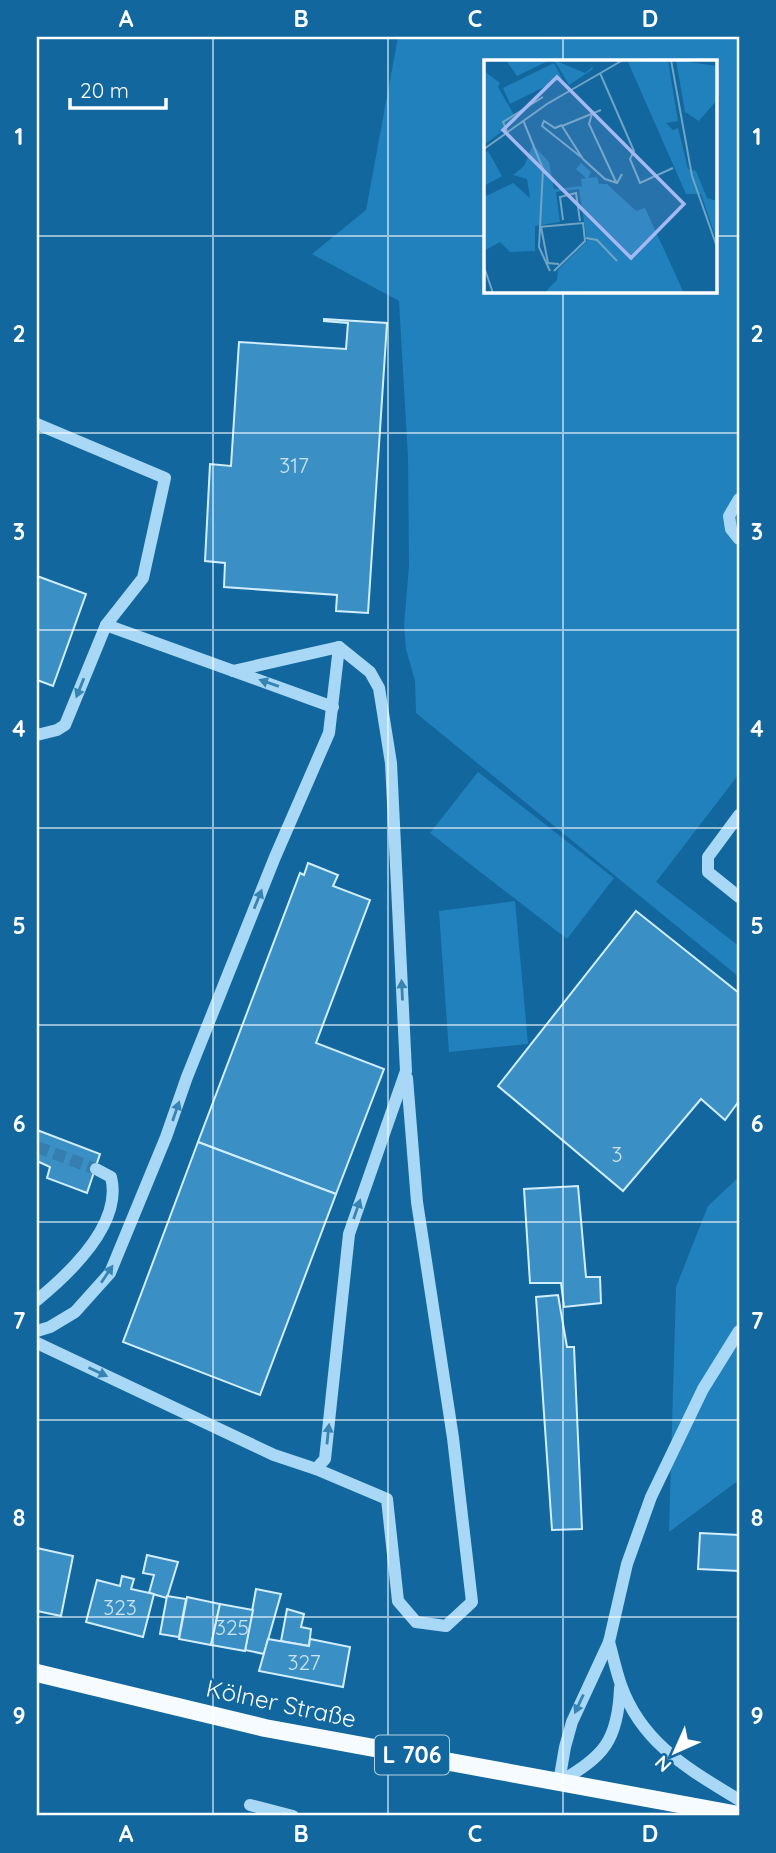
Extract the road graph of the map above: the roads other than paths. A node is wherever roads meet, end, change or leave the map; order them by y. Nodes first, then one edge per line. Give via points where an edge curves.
1 (37, 424) edge
2 (739, 499) edge
3 (739, 539) edge
4 (106, 625) junction
5 (339, 646) junction
6 (233, 671) junction
7 (333, 707) junction
8 (37, 735) edge
9 (739, 815) edge
10 (739, 897) edge
11 (406, 1071) junction
12 (96, 1169) tunnel mouth
13 (37, 1300) edge
14 (37, 1331) edge
15 (739, 1331) edge
16 (37, 1343) edge
17 (316, 1469) junction
18 (609, 1642) junction
19 (37, 1673) edge
20 (621, 1684) junction
21 (559, 1782) junction
22 (739, 1800) edge
23 (250, 1805) dead end
24 (739, 1815) edge
25 (293, 1816) edge

1 - 4 street via 165,478 143,578
2 - 3 street via 729,516
4 - 6 street
4 -> 8 street via 65,725
5 - 6 street
5 - 7 street
11 -> 5 street via 389,750 379,688 370,671
7 -> 6 street
14 -> 7 street via 75,1312 110,1273 329,733
9 - 10 street via 708,857 708,872
17 -> 11 street via 325,1459 349,1234
11 - 17 street via 417,1202 453,1438 472,1602 446,1626 416,1622 398,1601 387,1499
12 - 13 street via 111,1177 114,1191 101,1230 82,1258
15 - 18 street via 703,1389 651,1497 627,1564
16 -> 17 street via 274,1455
18 - 20 street
18 -> 21 street via 576,1710
19 - 21 main road, Kölner Straße / L 706 via 265,1728
20 - 21 street via 619,1718 610,1740 590,1762
20 - 22 street via 636,1715 665,1752
21 - 24 main road, L 706
23 - 25 street

